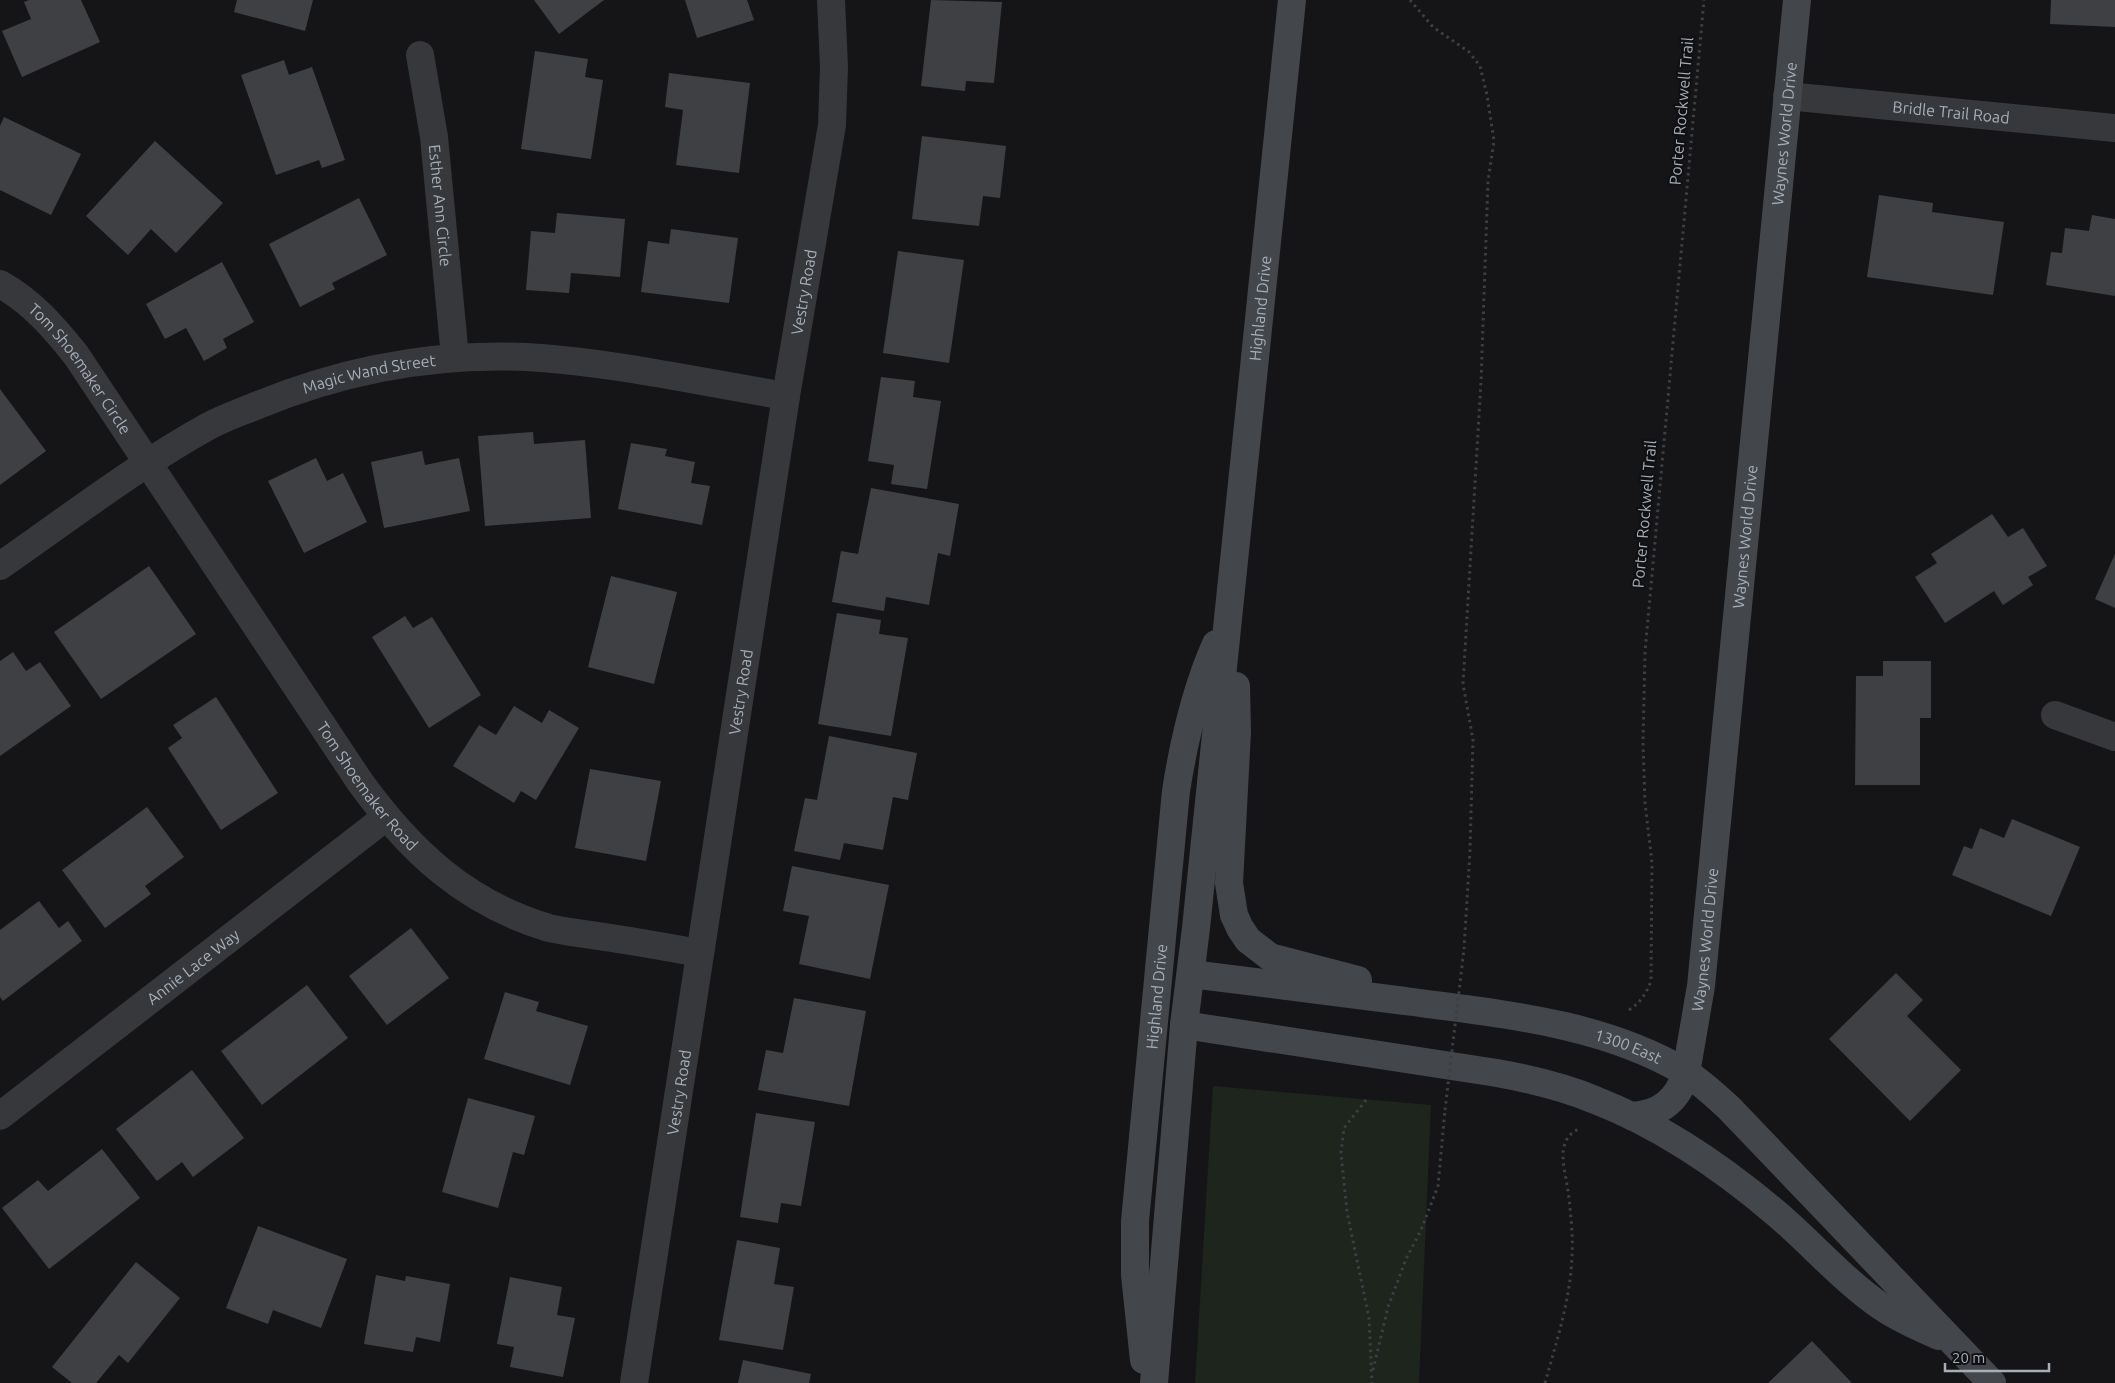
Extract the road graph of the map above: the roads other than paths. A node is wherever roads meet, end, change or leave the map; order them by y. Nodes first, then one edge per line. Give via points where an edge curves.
1 (832, 0) edge
2 (1292, 0) edge
3 (1797, 0) edge
4 (420, 55) dead end
5 (1787, 96) junction
6 (2115, 128) edge
7 (0, 284) edge
8 (455, 357) junction
9 (786, 396) junction
10 (149, 463) junction
11 (0, 566) edge
12 (1228, 617) junction
13 (2055, 715) dead end
14 (2115, 737) edge
15 (386, 817) junction
16 (700, 953) junction
17 (1191, 974) junction
18 (1415, 1003) junction
19 (1184, 1025) junction
20 (1686, 1073) junction
21 (0, 1116) edge
22 (1632, 1116) junction
23 (1952, 1342) junction
24 (634, 1383) edge
25 (1149, 1383) edge
26 (1154, 1383) edge
27 (1992, 1383) edge

1 - 9 street, Vestry Road via 832,126
2 - 12 main road, Highland Drive
3 - 5 main road, Waynes World Drive
4 - 8 street, Esther Ann Circle via 434,137
5 - 6 street, Bridle Trail Road
5 - 20 main road, Waynes World Drive via 1701,986
7 - 10 street, Tom Shoemaker Circle via 33,307 56,330
8 - 9 street, Magic Wand Street via 526,357 590,363
8 - 10 street, Magic Wand Street via 370,369 288,392 208,427
9 - 16 street, Vestry Road
10 - 11 street, Magic Wand Street
10 - 15 street, Tom Shoemaker Road
12 - 17 main road, Highland Drive
12 - 18 main road via 1237,704 1229,883 1234,914 1240,928 1248,940 1270,957 1356,980
12 - 25 main road, Highland Drive via 1208,661 1193,706 1182,748 1176,791 1135,1222 1139,1318
13 - 14 street
15 - 16 street, Tom Shoemaker Road via 447,877 514,915 551,928
15 - 21 street, Annie Lace Way
16 - 24 street, Vestry Road
17 - 18 main road, 1300 East
17 - 19 main road, Highland Drive
18 - 20 main road, 1300 East via 1519,1016 1577,1029 1660,1058
19 - 22 main road, 1300 East via 1535,1080 1594,1099
19 - 26 main road, Highland Drive
20 - 22 main road, Waynes World Drive via 1682,1086 1664,1107 1654,1113
20 - 23 main road, 1300 East via 1729,1108
22 - 23 main road, 1300 East via 1699,1155 1739,1183 1882,1307
23 - 27 main road, 1300 East

